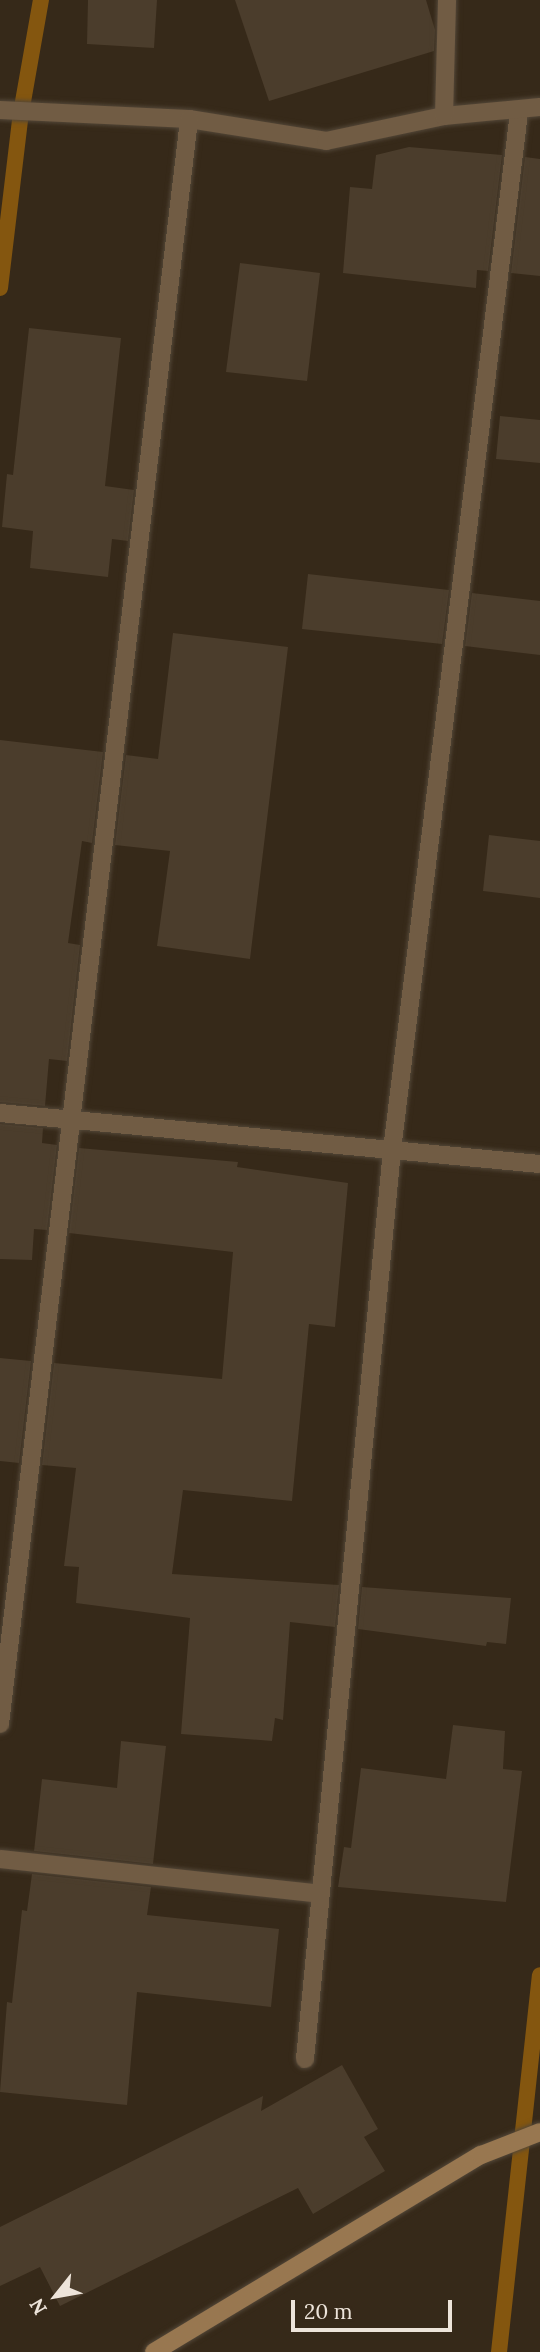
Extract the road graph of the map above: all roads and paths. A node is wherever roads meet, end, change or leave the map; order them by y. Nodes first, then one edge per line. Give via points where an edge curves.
1 (447, 0) edge
2 (540, 107) edge
3 (0, 110) edge
4 (519, 112) junction
5 (444, 116) junction
6 (189, 119) junction
7 (0, 1113) edge
8 (71, 1120) junction
9 (392, 1150) junction
10 (540, 1164) edge
11 (0, 1724) edge
12 (0, 1859) edge
13 (320, 1894) junction
14 (305, 2059) dead end
15 (540, 2132) edge
16 (154, 2352) edge

1 - 5 street
2 - 4 street
3 - 6 street
4 - 5 street
4 - 9 street
5 - 6 street via 326,141
6 - 8 street
7 - 8 street
8 - 9 street
8 - 11 street
9 - 10 street
9 - 13 street
12 - 13 street
13 - 14 street
15 - 16 street via 481,2155

